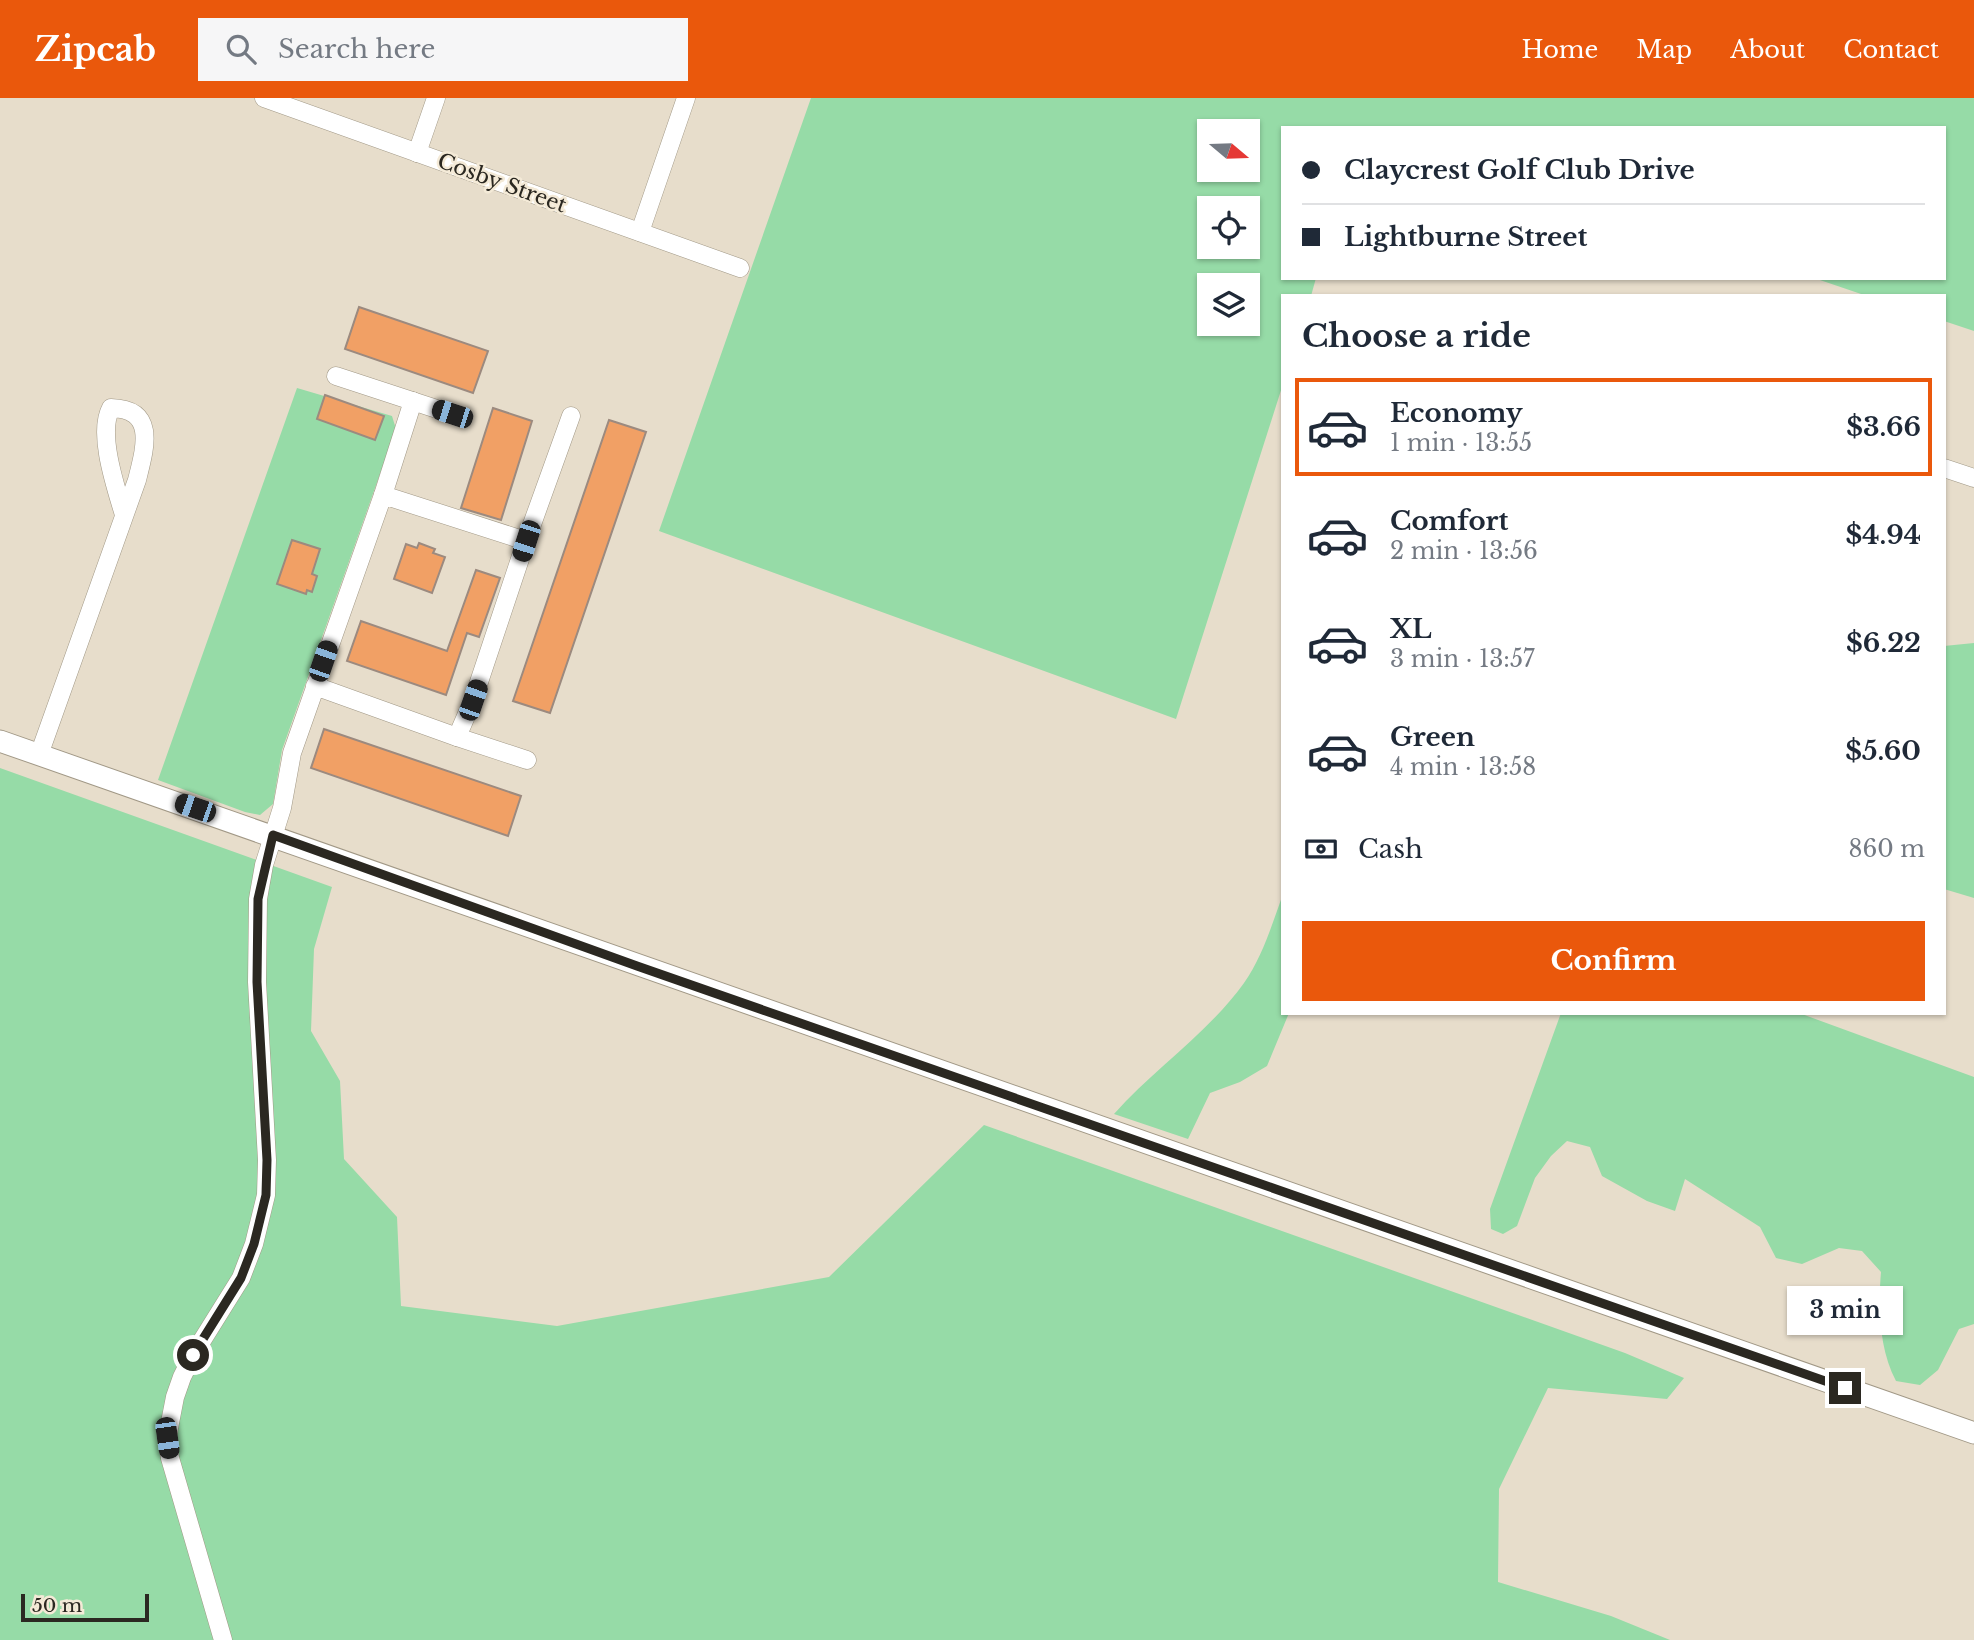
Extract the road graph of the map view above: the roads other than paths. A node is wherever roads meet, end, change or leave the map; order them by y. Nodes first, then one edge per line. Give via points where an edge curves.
1 (264, 98) edge
2 (436, 98) edge
3 (686, 98) edge
4 (417, 153) junction
5 (640, 232) junction
6 (740, 268) dead end
7 (336, 376) dead end
8 (413, 401) junction
9 (452, 414) dead end
10 (571, 416) dead end
11 (1946, 469) edge
12 (1974, 478) edge
13 (383, 495) junction
14 (124, 515) junction
15 (526, 541) junction
16 (315, 686) junction
17 (457, 737) junction
18 (0, 741) edge
19 (39, 755) junction
20 (527, 760) dead end
21 (273, 835) junction
22 (1974, 1433) edge
23 (223, 1640) edge

1 - 4 street, Cosby Street
2 - 4 street
3 - 5 street
4 - 5 street, Cosby Street
5 - 6 street, Cosby Street
7 - 8 street
8 - 9 street
8 - 13 street
10 - 15 street
11 - 12 street
13 - 15 street
13 - 16 street
14 - 14 street via 145,447 143,426 137,415 125,408 111,408 106,417 107,442
14 - 19 street
15 - 17 street
16 - 17 street
16 - 21 street via 292,752
17 - 20 street
18 - 19 main road
19 - 21 main road
21 - 22 main road
21 - 23 street via 258,899 266,1195 241,1278 182,1377 167,1438

